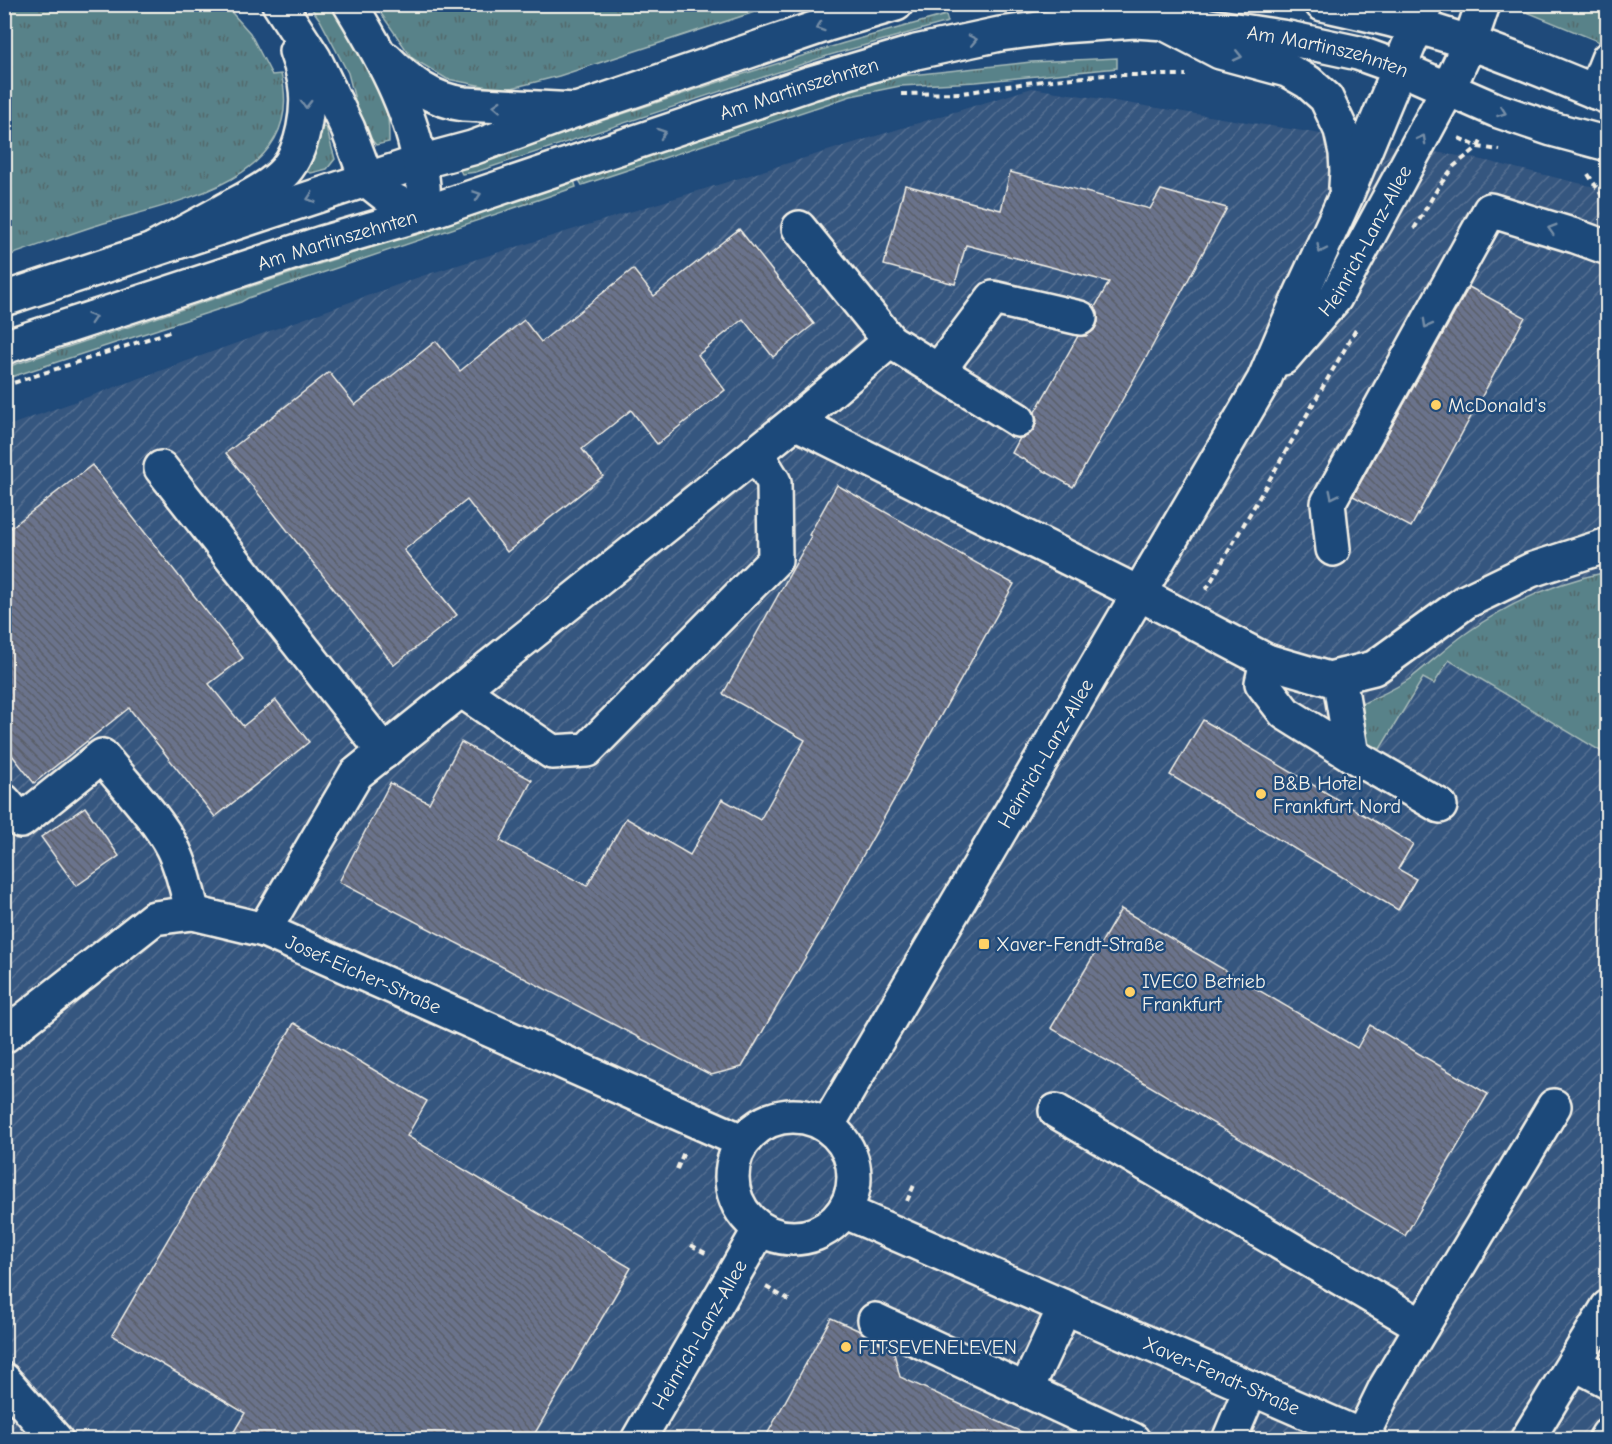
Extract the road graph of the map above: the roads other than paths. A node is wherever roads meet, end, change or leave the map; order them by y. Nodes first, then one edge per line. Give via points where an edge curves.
1 (350, 4) edge
2 (896, 4) edge
3 (1322, 4) edge
4 (1483, 4) edge
5 (280, 6) edge
6 (1422, 16) edge
7 (1166, 24) junction
8 (1470, 42) junction
9 (379, 52) junction
10 (1608, 59) edge
11 (1400, 68) junction
12 (1449, 89) junction
13 (1601, 94) edge
14 (576, 110) junction
15 (1608, 144) edge
16 (420, 162) junction
17 (367, 180) junction
18 (1346, 196) junction
19 (422, 214) junction
20 (799, 228) dead end
21 (1608, 248) edge
22 (153, 249) junction
23 (4, 299) edge
24 (1080, 318) dead end
25 (890, 341) junction
26 (4, 347) edge
27 (938, 371) junction
28 (1264, 380) junction
29 (1018, 420) dead end
30 (795, 422) junction
31 (756, 453) junction
32 (161, 468) dead end
33 (1608, 545) edge
34 (1333, 549) dead end
35 (1138, 593) junction
36 (1267, 661) junction
37 (1339, 676) junction
38 (461, 690) junction
39 (384, 752) junction
40 (1352, 755) junction
41 (4, 801) edge
42 (1440, 806) dead end
43 (193, 913) junction
44 (264, 930) junction
45 (4, 1036) edge
46 (1554, 1106) dead end
47 (1056, 1111) dead end
48 (827, 1126) junction
49 (742, 1142) junction
50 (844, 1211) junction
51 (760, 1229) junction
52 (1065, 1307) junction
53 (1606, 1313) edge
54 (875, 1320) dead end
55 (1422, 1326) junction
56 (1574, 1363) junction
57 (4, 1380) edge
58 (1608, 1381) edge
59 (1251, 1388) junction
60 (1026, 1390) junction
61 (1608, 1435) edge
62 (1366, 1438) edge
63 (56, 1440) edge
64 (638, 1440) edge
65 (1133, 1440) edge
66 (1229, 1440) edge
67 (1527, 1440) edge
68 (1605, 1440) edge

1 - 9 main road
2 -> 14 main road
3 - 6 main road
4 - 8 main road
5 - 17 main road via 314,58
5 -> 22 main road via 305,84 306,110 297,152 285,171 267,185
6 - 8 main road
6 - 11 main road, Heinrich-Lanz-Allee
7 - 11 main road, Am Martinszehnten via 1210,26 1288,38 1358,53
7 -> 18 main road, Heinrich-Lanz-Allee via 1220,52 1287,70 1326,98 1341,130 1346,153
19 -> 7 main road, Am Martinszehnten via 811,83 916,52 1061,26 1135,21
8 - 12 main road, Heinrich-Lanz-Allee
8 - 13 main road
14 -> 9 main road via 447,102 403,76
9 - 16 main road via 403,104
10 - 13 main road
11 - 12 main road, Am Martinszehnten
11 - 18 main road, Heinrich-Lanz-Allee
12 -> 15 main road, Am Martinszehnten via 1496,110
28 -> 12 main road, Heinrich-Lanz-Allee via 1335,297
14 - 16 main road via 472,148
16 - 17 main road
16 - 19 main road
17 - 19 main road via 390,199
17 -> 22 main road
18 -> 28 main road, Heinrich-Lanz-Allee
26 -> 19 main road, Am Martinszehnten
20 - 25 main road
21 -> 34 main road via 1490,210 1328,502
22 - 23 main road
24 - 27 main road via 993,298
25 - 27 main road
25 - 30 main road
27 - 29 main road
28 - 35 main road, Heinrich-Lanz-Allee
30 - 31 main road
30 - 35 main road
31 - 38 main road
31 - 38 main road via 774,482 775,560 586,750 552,752
32 - 39 main road
33 - 37 main road via 1531,570 1465,602 1374,668
35 - 36 main road
35 - 48 main road, Heinrich-Lanz-Allee
36 - 37 main road via 1329,679
36 - 40 main road via 1262,683 1285,713
37 - 40 main road
38 - 39 main road
39 - 44 main road via 356,774
40 - 42 main road
41 - 43 main road via 21,821 102,756 172,848
43 - 44 main road, Josef-Eicher-Straße
43 - 45 main road, Josef-Eicher-Straße via 154,918
44 - 49 main road, Josef-Eicher-Straße
46 - 55 main road
47 - 55 main road
48 - 49 main road via 809,1117 782,1116 759,1125
48 - 50 main road via 845,1144 854,1169 852,1192
49 - 51 main road via 732,1165 733,1194 747,1218
50 - 51 main road via 827,1227 801,1238
50 - 52 main road, Xaver-Fendt-Straße
51 - 64 main road, Heinrich-Lanz-Allee
52 - 59 main road, Xaver-Fendt-Straße
52 - 60 main road
53 - 56 main road
54 - 60 main road
55 - 62 main road via 1386,1387
56 - 58 main road
56 - 67 main road
57 - 63 main road
59 - 62 main road, Xaver-Fendt-Straße
59 - 66 main road
60 - 65 main road
61 - 68 main road

